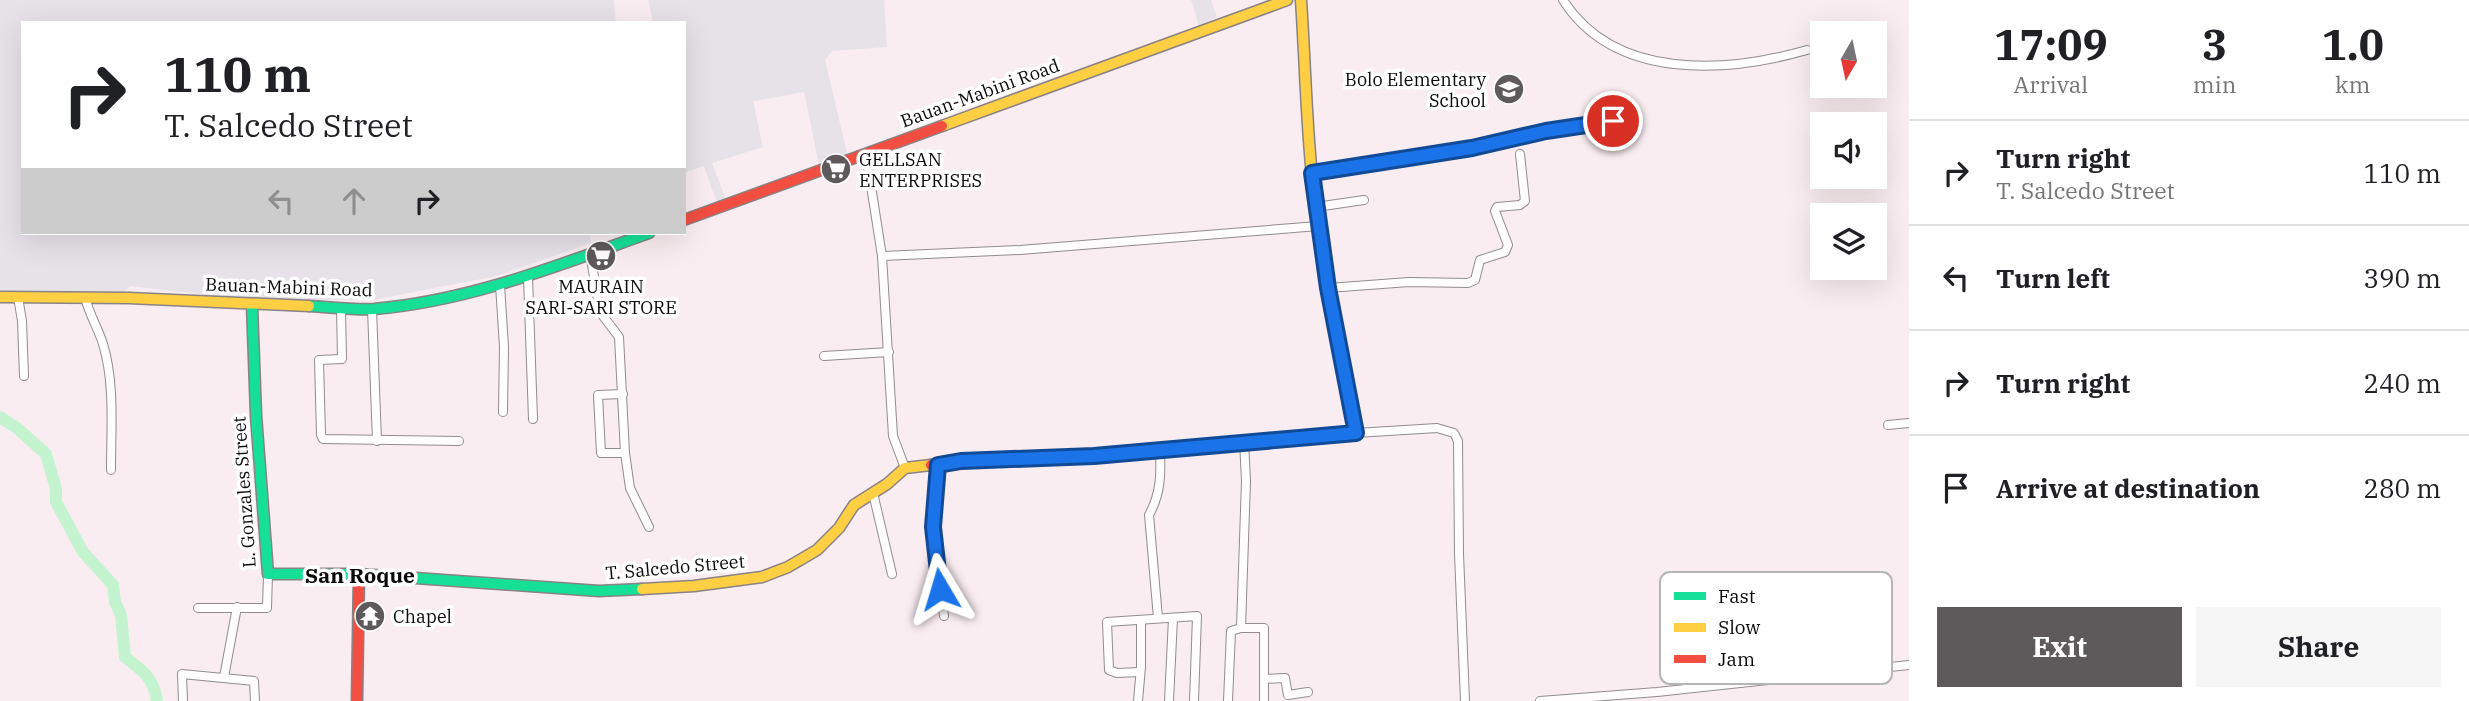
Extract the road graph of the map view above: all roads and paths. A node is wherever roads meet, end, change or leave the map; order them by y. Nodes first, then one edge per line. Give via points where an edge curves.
1 (1287, 0) edge
2 (1301, 0) edge
3 (1563, 0) edge
4 (1807, 50) dead end
5 (1636, 117) dead end
6 (866, 153) junction
7 (1520, 154) dead end
8 (1312, 173) junction
9 (1364, 200) dead end
10 (1316, 207) junction
11 (686, 219) edge
12 (1318, 226) junction
13 (643, 235) edge
14 (590, 254) junction
15 (882, 256) junction
16 (528, 277) junction
17 (500, 285) junction
18 (1328, 288) junction
19 (0, 297) edge
20 (18, 297) junction
21 (85, 297) junction
22 (252, 305) junction
23 (341, 309) junction
24 (372, 309) junction
25 (889, 352) junction
26 (824, 356) dead end
27 (24, 376) dead end
28 (623, 394) junction
29 (503, 412) dead end
30 (533, 419) dead end
31 (1909, 423) edge
32 (1888, 425) dead end
33 (1356, 433) junction
34 (377, 441) junction
35 (459, 441) dead end
36 (1244, 441) junction
37 (1160, 450) junction
38 (625, 453) junction
39 (938, 465) junction
40 (905, 468) junction
41 (111, 470) dead end
42 (873, 493) junction
43 (649, 527) dead end
44 (268, 574) junction
45 (359, 574) junction
46 (892, 574) dead end
47 (236, 607) junction
48 (198, 608) dead end
49 (944, 616) dead end
50 (1158, 618) junction
51 (1173, 618) junction
52 (1140, 620) junction
53 (1241, 628) junction
54 (1140, 671) junction
55 (224, 677) junction
56 (1264, 679) junction
57 (1735, 684) edge
58 (1308, 692) dead end
59 (183, 701) edge
60 (255, 701) edge
61 (357, 701) edge
62 (1138, 701) edge
63 (1168, 701) edge
64 (1194, 701) edge
65 (1227, 701) edge
66 (1264, 701) edge
67 (1465, 701) edge
68 (1540, 701) edge

1 - 6 street, Bauan-Mabini Road
2 - 8 street
3 - 4 street via 1591,31 1619,49 1662,63 1741,65
5 - 8 street
6 - 11 street, Bauan-Mabini Road
6 - 15 street
7 - 18 street via 1525,201 1495,211 1508,245 1505,251 1480,260 1475,280
8 - 10 street
9 - 10 street
10 - 12 street
12 - 15 street
12 - 18 street
13 - 14 street, Bauan-Mabini Road
14 - 16 street, Bauan-Mabini Road
14 - 28 street via 600,312 619,337
15 - 25 street
16 - 17 street, Bauan-Mabini Road
16 - 30 street
17 - 24 street, Bauan-Mabini Road
17 - 29 street
18 - 33 street
19 - 20 street, Bauan-Mabini Road
20 - 21 street, Bauan-Mabini Road
20 - 27 street
21 - 22 street, Bauan-Mabini Road
21 - 41 street via 103,345 110,384
22 - 23 street, Bauan-Mabini Road
22 - 44 street, L. Gonzales Street
23 - 24 street, Bauan-Mabini Road
23 - 34 street via 342,359 319,360 321,435 327,440
24 - 34 street
25 - 26 street
25 - 40 street via 893,436
28 - 38 street
28 - 38 street via 597,395 601,453
31 - 32 street
33 - 36 street
33 - 67 street via 1437,428 1454,433 1458,441
34 - 35 street
36 - 37 street
36 - 53 street
37 - 39 street
37 - 50 street via 1158,500 1149,515
38 - 43 street via 630,488
39 - 40 street
39 - 49 street via 933,527
40 - 42 street, T. Salcedo Street
42 - 45 street, T. Salcedo Street via 854,505 817,550 762,577 600,591
42 - 46 street
44 - 45 street, T. Salcedo Street
44 - 47 street, L. Gonzales Street via 267,608
45 - 61 street
47 - 48 street, L. Gonzales Street
47 - 55 street
50 - 51 street
50 - 52 street
51 - 63 street
51 - 64 street via 1197,616
52 - 54 street
52 - 54 street via 1107,622 1109,670
53 - 56 street via 1264,628
53 - 65 street via 1231,631
54 - 62 street
55 - 59 street via 182,674
55 - 60 street via 254,681
56 - 58 street via 1285,678 1288,695
56 - 66 street
57 - 68 street

